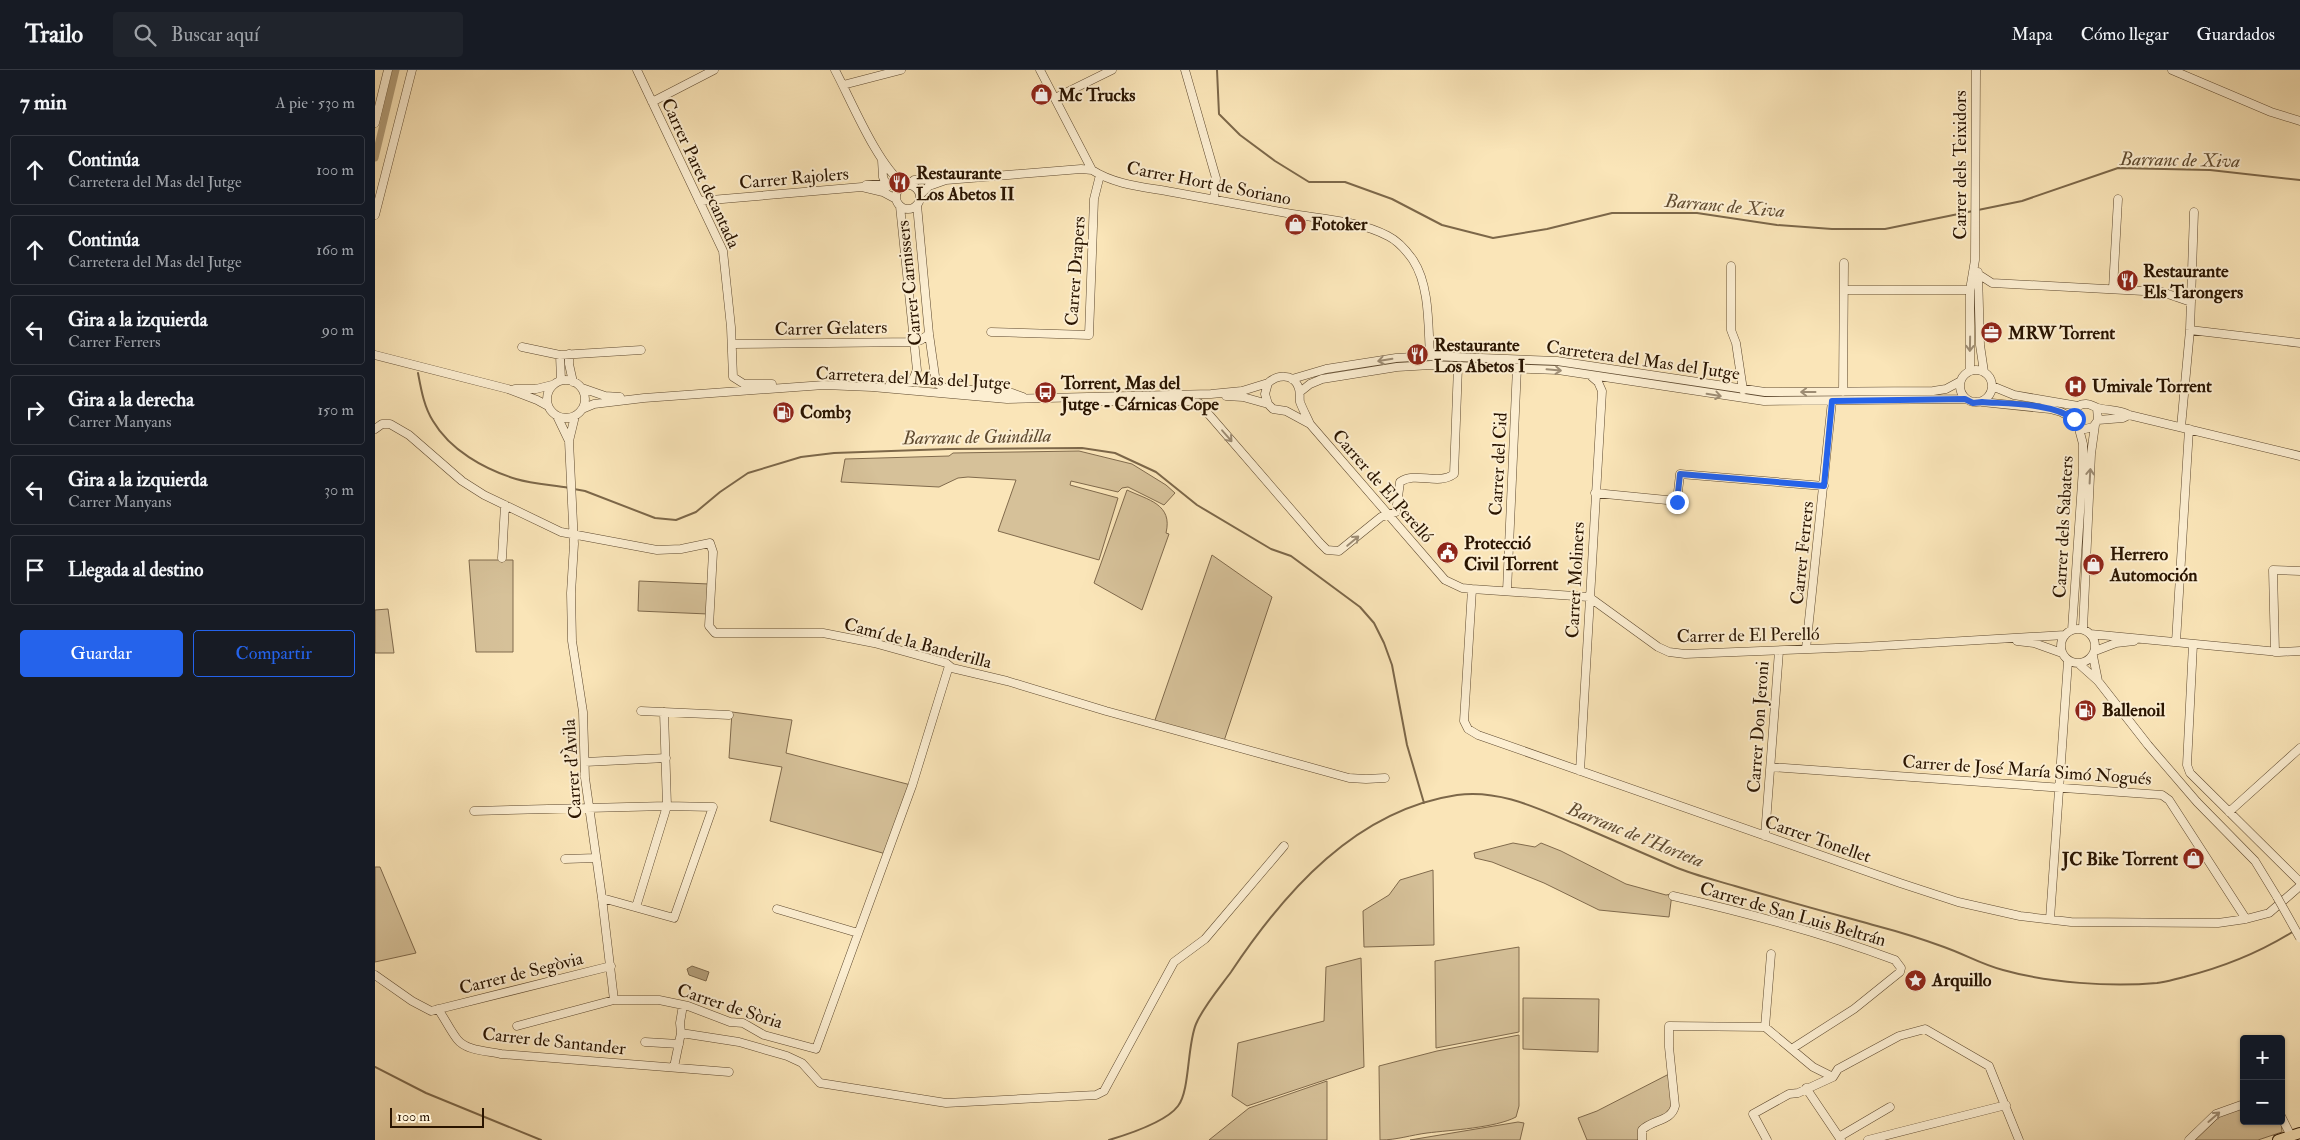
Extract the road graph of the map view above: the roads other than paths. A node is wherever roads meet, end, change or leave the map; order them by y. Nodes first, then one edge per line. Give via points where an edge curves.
1 (388, 70) edge
2 (411, 70) edge
3 (637, 70) edge
4 (714, 70) edge
5 (835, 70) edge
6 (901, 70) edge
7 (1040, 70) edge
8 (1112, 70) edge
9 (1185, 70) edge
10 (1976, 70) edge
11 (2172, 70) edge
12 (843, 85) junction
13 (1055, 98) junction
14 (652, 102) junction
15 (2300, 121) edge
16 (375, 123) edge
17 (882, 160) junction
18 (1092, 170) junction
19 (882, 171) junction
20 (1100, 175) junction
21 (946, 180) junction
22 (885, 183) junction
23 (872, 184) junction
24 (905, 185) junction
25 (862, 187) junction
26 (920, 195) junction
27 (893, 197) junction
28 (1214, 199) junction
29 (2118, 199) dead end
30 (699, 201) junction
31 (917, 205) junction
32 (900, 206) junction
33 (2194, 212) dead end
34 (375, 215) edge
35 (1975, 260) junction
36 (1844, 263) dead end
37 (1731, 266) dead end
38 (1978, 274) junction
39 (1992, 283) junction
40 (2113, 289) junction
41 (1844, 290) junction
42 (1971, 290) junction
43 (1980, 301) junction
44 (2191, 302) junction
45 (2190, 330) junction
46 (991, 332) dead end
47 (929, 334) junction
48 (913, 342) junction
49 (2300, 343) edge
50 (732, 344) junction
51 (522, 347) dead end
52 (641, 350) dead end
53 (569, 354) junction
54 (375, 355) edge
55 (560, 355) junction
56 (1430, 356) junction
57 (1459, 366) junction
58 (1517, 367) junction
59 (1970, 371) junction
60 (1985, 372) junction
61 (1588, 374) junction
62 (1292, 379) junction
63 (1617, 379) junction
64 (561, 380) junction
65 (573, 382) junction
66 (1959, 382) junction
67 (1268, 383) junction
68 (552, 385) junction
69 (861, 386) junction
70 (1992, 386) junction
71 (794, 387) junction
72 (582, 388) junction
73 (508, 389) junction
74 (1743, 390) junction
75 (1602, 391) junction
76 (1843, 392) junction
77 (1211, 394) junction
78 (1300, 395) junction
79 (1072, 397) junction
80 (644, 398) junction
81 (1028, 398) junction
82 (1965, 399) junction
83 (1832, 401) junction
84 (1982, 402) junction
85 (1268, 404) junction
86 (548, 406) junction
87 (2078, 406) junction
88 (2097, 408) junction
89 (582, 409) junction
90 (1286, 411) junction
91 (2129, 415) junction
92 (557, 416) junction
93 (575, 416) junction
94 (2076, 422) junction
95 (2096, 423) junction
96 (1310, 424) junction
97 (2185, 428) junction
98 (375, 429) edge
99 (569, 441) junction
100 (2300, 456) edge
101 (1824, 486) junction
102 (1595, 493) junction
103 (505, 505) junction
104 (1389, 515) junction
105 (574, 536) junction
106 (503, 558) dead end
107 (2300, 571) edge
108 (1472, 590) junction
109 (1507, 591) junction
110 (1589, 597) junction
111 (2069, 632) junction
112 (2087, 632) junction
113 (2007, 639) junction
114 (2146, 640) junction
115 (2176, 642) junction
116 (2193, 644) junction
117 (1807, 649) junction
118 (1779, 651) junction
119 (2300, 651) edge
120 (2275, 652) junction
121 (2062, 653) junction
122 (2094, 653) junction
123 (2068, 660) junction
124 (2079, 664) junction
125 (949, 666) junction
126 (2098, 681) junction
127 (641, 711) dead end
128 (664, 712) junction
129 (729, 715) dead end
130 (2300, 748) edge
131 (666, 758) junction
132 (585, 762) junction
133 (1771, 766) junction
134 (1580, 771) junction
135 (1385, 778) dead end
136 (2059, 788) junction
137 (667, 806) junction
138 (589, 808) junction
139 (474, 811) dead end
140 (2229, 812) junction
141 (1765, 836) junction
142 (1284, 846) dead end
143 (596, 858) junction
144 (565, 860) dead end
145 (2300, 882) edge
146 (2300, 886) edge
147 (1673, 896) dead end
148 (603, 898) junction
149 (636, 907) junction
150 (777, 909) dead end
151 (2050, 919) junction
152 (2246, 919) junction
153 (858, 933) junction
154 (2300, 938) edge
155 (1771, 954) dead end
156 (611, 966) junction
157 (375, 975) edge
158 (614, 1000) junction
159 (683, 1005) junction
160 (438, 1009) junction
161 (517, 1026) dead end
162 (1765, 1027) junction
163 (681, 1033) junction
164 (645, 1042) dead end
165 (679, 1044) junction
166 (1793, 1048) junction
167 (674, 1067) junction
168 (729, 1072) dead end
169 (1833, 1077) junction
170 (1806, 1088) junction
171 (2240, 1105) edge
172 (2006, 1106) junction
173 (1890, 1107) dead end
174 (2285, 1121) edge
175 (2295, 1134) edge
176 (1840, 1138) edge
177 (1642, 1140) edge
178 (1767, 1140) edge
179 (1868, 1140) edge
180 (2019, 1140) edge
181 (2189, 1140) edge
182 (2278, 1140) edge

1 - 16 street
2 - 34 street
3 - 14 street, Carrer Paret decantada
4 - 14 street
5 - 12 street
6 - 12 street
7 - 13 street
8 - 13 street
9 - 28 street via 1216,178
10 - 35 street, Carrer dels Teixidors
11 - 15 street
12 - 17 street
13 - 18 street
14 - 30 street, Carrer Paret decantada
17 - 19 street
17 - 24 street via 895,178
18 - 20 street, Carrer Hort de Soriano
18 - 21 street, Carrer Rajolers
19 - 22 street
19 - 23 street
20 - 28 street, Carrer Hort de Soriano via 1132,185
20 - 46 street, Carrer Drapers via 1094,199 1089,335
21 - 24 street, Carrer Rajolers via 914,180
21 - 26 street, Carrer Rajolers via 929,186
22 - 23 street, Carrer Rajolers
22 - 24 street, Carrer Rajolers
22 - 27 street
23 - 25 street, Carrer Rajolers
24 - 26 street, Carrer Carnissers via 914,187
24 - 27 street, Carrer Carnissers
25 - 27 street, Carrer Rajolers
25 - 30 street, Carrer Rajolers
26 - 31 street, Carrer Carnissers
27 - 32 street, Carrer Carnissers
28 - 56 street, Carrer Hort de Soriano via 1347,223 1389,236 1401,245 1421,275
29 - 40 street
30 - 50 street, Carrer Paret decantada via 723,251
31 - 32 street, Carrer Carnissers via 909,209
31 - 47 street, Carrer Carnissers
32 - 48 street, Carrer Carnissers
33 - 44 street
35 - 38 street, Carrer dels Teixidors
35 - 42 street, Carrer dels Teixidors
36 - 41 street
37 - 74 street via 1731,330
38 - 39 street
38 - 43 street, Carrer dels Teixidors
39 - 40 street
39 - 43 street via 1983,287
40 - 44 street via 2162,292
41 - 42 street
41 - 76 street
42 -> 59 street, Carrer dels Teixidors
43 - 60 street, Carrer dels Teixidors via 1979,345
44 - 45 street
45 - 49 street
45 - 97 street
47 - 48 street, Carrer Gelaters
47 - 81 street, Carrer Carnissers via 935,380 940,386 1012,393
48 - 50 street, Carrer Gelaters
48 - 69 street, Carrer Carnissers via 917,370 912,382
50 - 71 street, Carrer Paret decantada via 732,371 737,381
51 - 55 street
52 - 53 street
53 - 55 street
53 - 65 street
54 - 73 street
55 - 64 street
56 -> 62 street, Carretera del Mas del Jutge via 1326,369
56 - 74 street, Carretera del Mas del Jutge via 1557,361
57 - 58 street, Carretera del Mas del Jutge
57 - 78 street, Carretera del Mas del Jutge via 1397,367 1323,379 1310,384
57 - 104 street via 1454,474 1447,480 1406,478 1400,482 1396,512
58 -> 61 street, Carretera del Mas del Jutge
58 - 109 street, Carrer del Cid
59 - 60 street
59 - 66 street
60 - 70 street
61 - 63 street, Carretera del Mas del Jutge
61 - 75 street via 1595,378
62 - 67 street via 1279,376
62 - 78 street
63 - 75 street via 1608,382
63 -> 83 street, Carretera del Mas del Jutge via 1745,400
64 - 65 street
64 - 68 street
65 - 72 street
66 - 76 street, Carretera del Mas del Jutge via 1933,391
66 - 82 street
67 - 77 street, Carretera del Mas del Jutge
67 - 85 street via 1265,394
68 - 73 street via 536,389
68 - 86 street via 547,393
69 - 71 street, Carretera del Mas del Jutge
69 - 81 street, Carretera del Mas del Jutge
70 - 84 street
70 - 87 street via 2013,396
71 - 80 street, Carretera del Mas del Jutge
72 - 80 street, Carretera del Mas del Jutge via 605,396
72 - 89 street via 585,399
73 - 86 street
76 -> 74 street, Carretera del Mas del Jutge
75 - 102 street, Carrer Moliners
77 - 79 street, Carretera del Mas del Jutge
77 - 85 street, Carretera del Mas del Jutge via 1243,397
78 - 90 street via 1296,404
78 - 96 street
79 - 81 street, Carretera del Mas del Jutge
79 -> 104 street via 1101,402 1199,403 1327,550 1344,549 1381,517
80 - 89 street, Carretera del Mas del Jutge via 594,404
82 - 83 street, Carretera del Mas del Jutge
82 - 84 street via 1973,403
83 - 101 street, Carrer Ferrers
84 - 94 street via 2050,409
85 - 90 street via 1273,409
86 - 92 street
87 - 88 street via 2088,404
87 - 94 street
88 - 91 street via 2123,411
88 - 95 street
89 - 93 street
90 - 96 street
91 - 95 street
91 - 97 street
92 - 93 street
92 - 99 street
93 - 99 street
94 - 95 street via 2085,429
94 - 111 street, Carrer dels Sabaters via 2083,444 2083,468
112 -> 95 street, Carrer dels Sabaters via 2087,532
96 - 104 street, Carrer de El Perelló
97 - 100 street
97 - 115 street
98 - 103 street, Camí de la Banderilla via 382,424 394,426 462,481
99 - 105 street, Carrer d'Àvila
101 - 102 street via 1680,474 1677,502
101 - 117 street, Carrer Ferrers
102 - 110 street, Carrer Moliners
103 - 105 street, Camí de la Banderilla
103 - 106 street
104 - 108 street, Carrer de El Perelló via 1445,580
105 - 125 street, Camí de la Banderilla via 607,539 657,550 710,543 713,552 709,626 715,633 837,635 899,649
105 - 132 street, Carrer d'Àvila via 572,641 583,712
107 - 120 street via 2273,570
108 - 109 street, Carrer de El Perelló
108 - 134 street, Carrer Tonellet via 1464,721 1467,729
109 - 110 street, Carrer de El Perelló
110 - 118 street, Carrer de El Perelló via 1669,652
110 - 134 street, Carrer Moliners
111 - 112 street
111 - 113 street, Carrer de El Perelló
111 - 121 street via 2061,644
112 - 114 street
112 - 122 street via 2095,642
113 - 117 street, Carrer de El Perelló
113 - 121 street, Carrer de El Perelló
114 - 115 street
114 - 122 street via 2115,643
115 - 116 street
116 - 120 street
116 - 140 street via 2187,765 2190,773
117 - 118 street, Carrer de El Perelló
118 - 133 street, Carrer Don Jeroni
119 - 120 street
121 - 123 street
122 - 124 street via 2085,663
122 - 126 street
123 - 124 street
123 - 136 street
124 - 126 street
125 - 135 street, Camí de la Banderilla via 1349,778
125 - 153 street via 912,786
126 - 154 street, bridge via 2173,773 2255,861
127 - 128 street
128 - 129 street
128 - 131 street
130 - 140 street
131 - 132 street
131 - 137 street
132 - 138 street, Carrer d'Àvila
133 - 136 street, Carrer de José María Simó Nogués
133 - 141 street, Carrer Don Jeroni
134 - 141 street, Carrer Tonellet
136 - 151 street
136 - 152 street, Carrer de José María Simó Nogués via 2162,795 2169,800
137 - 138 street
137 - 149 street
137 - 149 street via 713,807 674,918
138 - 139 street
138 - 143 street, Carrer d'Àvila
140 - 145 street
141 - 151 street, Carrer Tonellet via 1958,902 2020,916
142 - 163 street via 1205,938 1174,962 1104,1091 1096,1095 946,1103 820,1083 802,1063 787,1056 739,1042
143 - 144 street
143 - 148 street, Carrer d'Àvila
146 - 152 street, Carrer Tonellet via 2269,913
147 - 166 street, Carrer de San Luis Beltrán via 1732,909 1895,960 1900,972 1854,1009
148 - 149 street
148 - 156 street, Carrer d'Àvila
150 - 153 street
151 - 152 street, Carrer Tonellet via 2208,923
153 - 159 street, Carrer de Sòria via 816,1048 765,1035 743,1023 730,1022
155 - 162 street
156 - 158 street, Carrer d'Àvila
156 - 160 street, Carrer de Segòvia
157 - 160 street via 421,1006 431,1011
158 - 159 street, Carrer de Sòria via 659,1000
158 - 161 street, Carrer de Sòria
159 - 163 street
160 - 167 street, Carrer de Santander via 457,1040 477,1049 501,1054
162 - 166 street
162 - 177 street via 1669,1026 1675,1106 1663,1120 1647,1125
163 - 165 street
164 - 165 street
165 - 167 street
166 - 169 street via 1813,1067
167 - 168 street, Carrer de Santander
169 - 170 street
169 - 172 street via 1838,1069 1869,1050 1899,1036 1925,1029 1989,1066
170 - 176 street
170 - 178 street via 1753,1114
181 -> 171 street via 2216,1114
172 - 179 street
172 - 180 street
173 - 176 street
174 - 175 street
175 - 182 main road

